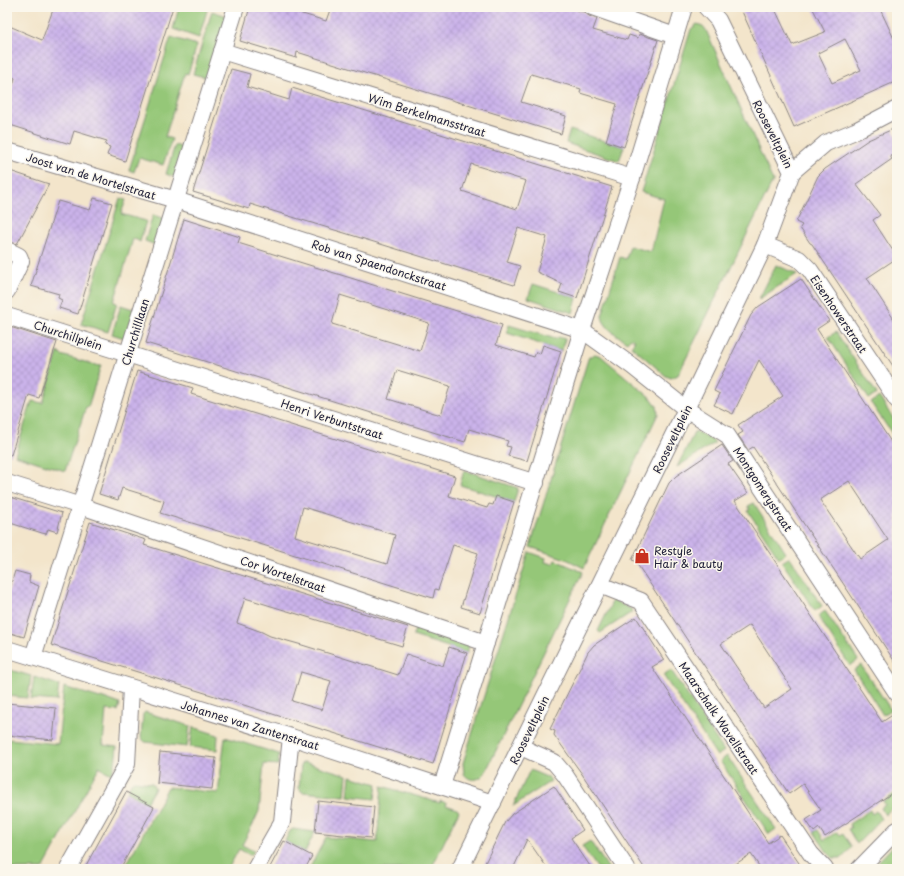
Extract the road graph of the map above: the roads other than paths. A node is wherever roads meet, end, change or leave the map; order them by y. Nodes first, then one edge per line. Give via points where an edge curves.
1 (236, 7) edge
2 (592, 7) edge
3 (684, 7) edge
4 (706, 7) edge
5 (675, 36) junction
6 (222, 51) junction
7 (897, 109) edge
8 (7, 151) edge
9 (792, 172) junction
10 (632, 178) junction
11 (176, 200) junction
12 (766, 245) junction
13 (7, 250) edge
14 (7, 291) edge
15 (7, 316) edge
16 (582, 330) junction
17 (128, 354) junction
18 (897, 400) edge
19 (686, 410) junction
20 (7, 483) edge
21 (536, 483) junction
22 (81, 506) junction
23 (600, 585) junction
24 (486, 643) junction
25 (7, 649) edge
26 (33, 658) junction
27 (131, 688) junction
28 (897, 693) edge
29 (291, 737) junction
30 (521, 747) junction
31 (442, 786) junction
32 (493, 803) junction
33 (897, 830) edge
34 (68, 869) edge
35 (256, 869) edge
36 (460, 869) edge
37 (627, 869) edge
38 (825, 869) edge
39 (859, 869) edge

1 - 6 street, Churchilllaan
2 - 5 street
3 - 5 street
4 - 9 street, Rooseveltplein via 718,20
5 - 10 street
6 - 10 street, Wim Berkelmansstraat
6 - 11 street, Churchilllaan
7 - 9 street via 856,131 826,143
8 - 11 street, Joost van de Mortelstraat
9 - 12 street, Rooseveltplein
10 - 16 street
11 - 16 street, Rob van Spaendonckstraat
11 - 17 street, Churchilllaan
12 - 18 street, Eisenhowerstraat via 798,259 810,270
12 - 19 street, Rooseveltplein
13 - 14 street via 19,256 22,261
15 - 17 street, Churchillplein
16 - 19 street, Montgomerystraat
16 - 21 street
17 - 21 street, Henri Verbuntstraat
17 - 22 street, Churchilllaan
19 - 23 street, Rooseveltplein
19 - 28 street, Montgomerystraat via 727,434
20 - 22 street
21 - 24 street
22 - 24 street, Cor Wortelstraat
22 - 26 street, Churchilllaan
23 - 30 street, Rooseveltplein
23 - 38 street, Maarschalk Wavellstraat via 641,601 811,854
24 - 31 street
25 - 26 street, Johannes van Zantenstraat
26 - 27 street, Johannes van Zantenstraat
27 - 29 street, Johannes van Zantenstraat
27 - 34 street via 127,764
29 - 31 street, Johannes van Zantenstraat
29 - 35 street via 282,822
30 - 32 street, Rooseveltplein
30 - 37 street via 554,762
31 - 32 street, Johannes van Zantenstraat
32 - 36 street, Rooseveltplein
33 - 39 street

